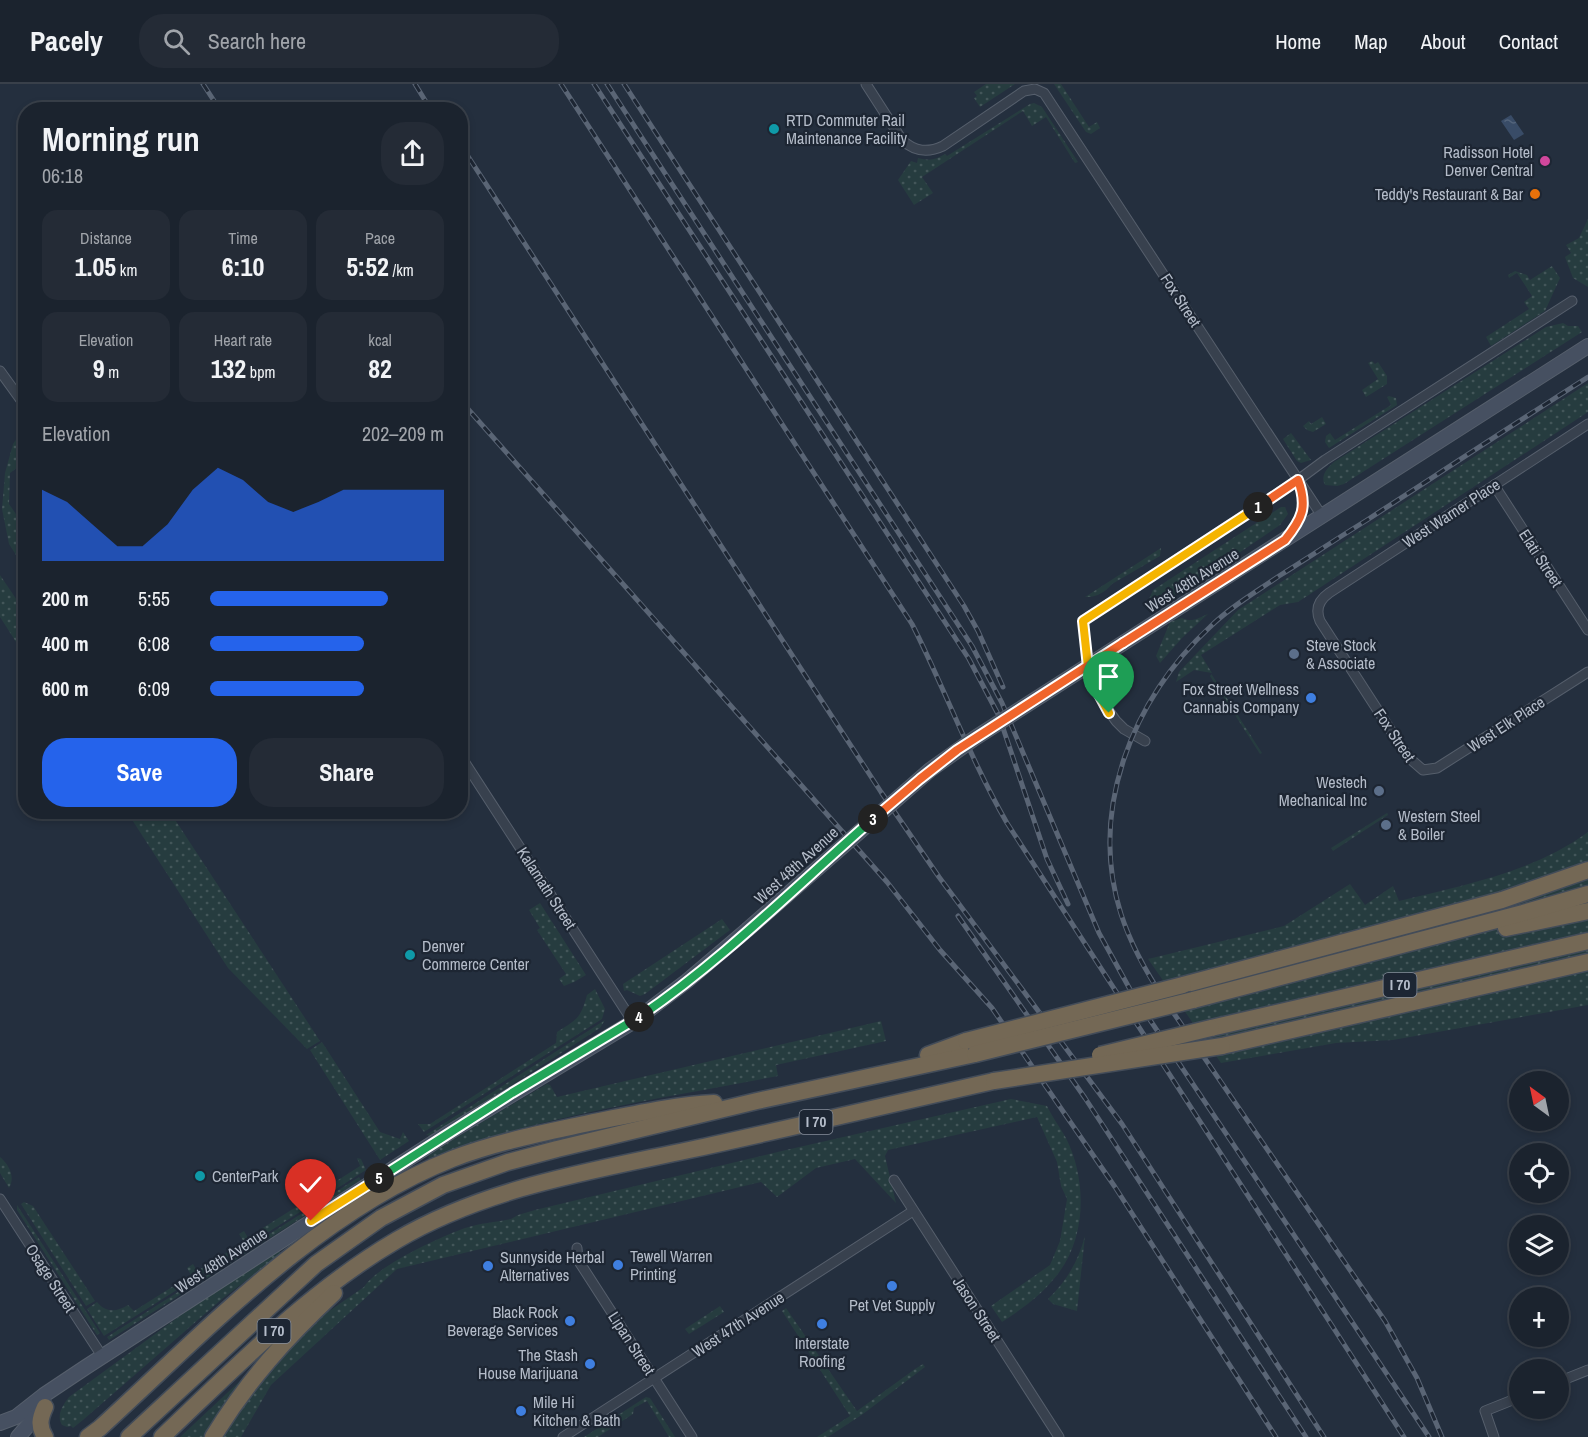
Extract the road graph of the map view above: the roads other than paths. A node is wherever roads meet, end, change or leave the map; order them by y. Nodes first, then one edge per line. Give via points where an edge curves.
1 (866, 84) edge
2 (1572, 302) dead end
3 (1588, 346) edge
4 (0, 371) edge
5 (18, 396) edge
6 (1588, 424) edge
7 (1298, 480) junction
8 (1494, 485) junction
9 (1322, 516) junction
10 (1285, 540) junction
11 (1318, 605) joint
12 (1588, 630) edge
13 (1588, 672) edge
14 (1145, 741) dead end
15 (468, 767) edge
16 (1423, 770) joint
17 (1588, 870) edge
18 (1588, 894) edge
19 (1588, 911) edge
20 (1588, 940) edge
21 (1588, 963) edge
22 (1308, 970) junction
23 (633, 1022) junction
24 (970, 1047) junction
25 (994, 1081) junction
26 (757, 1101) junction
27 (894, 1180) dead end
28 (0, 1199) edge
29 (913, 1211) junction
30 (397, 1240) junction
31 (578, 1248) dead end
32 (102, 1356) junction
33 (86, 1367) junction
34 (1588, 1370) edge
35 (654, 1378) junction
36 (1569, 1378) edge
37 (1509, 1401) edge
38 (45, 1407) junction
39 (0, 1423) edge
40 (18, 1437) edge
41 (45, 1437) edge
42 (88, 1437) edge
43 (129, 1437) edge
44 (162, 1437) edge
45 (213, 1437) edge
46 (563, 1437) edge
47 (692, 1437) edge
48 (1059, 1437) edge
49 (1494, 1437) edge

1 - 7 street, Fox Street via 907,145 921,150 936,149 1019,93 1035,89 1048,97
2 - 7 street, West 48th Avenue
3 - 9 street, West 48th Avenue
4 - 5 street
6 - 8 street, West Warner Place
7 - 9 street, Fox Street
7 - 10 street via 1302,514
7 - 14 street, West 48th Avenue via 1083,621 1089,676 1116,721
8 - 11 street, West Warner Place via 1329,593
8 - 12 street, Elati Street
9 - 10 street, West 48th Avenue
10 - 23 street, West 48th Avenue, bridge via 943,761 687,981
11 - 16 street, Fox Street via 1318,616 1327,631 1408,757
13 - 16 street, West Elk Place via 1437,768
15 - 23 street, Kalamath Street
17 - 24 highway, bridge via 1502,900 1183,985
18 - 22 highway
19 - 22 highway, I 70
20 - 25 highway, I 70, bridge
21 - 25 highway, bridge via 1222,1046
22 - 24 highway, I 70, bridge via 1193,1000
23 - 32 street, West 48th Avenue via 442,1137
24 - 26 highway, I 70 via 880,1073
25 - 30 highway, I 70 via 567,1177 456,1211
26 - 42 highway via 691,1104 559,1129 466,1154 419,1174 350,1215 258,1283
26 - 43 highway, I 70 via 508,1162 443,1185 399,1207 316,1264
27 - 29 street, Jason Street
28 - 32 street, Osage Street
29 - 35 street, West 47th Avenue
29 - 48 street, Jason Street
30 - 44 highway, I 70 via 310,1299
30 - 45 highway via 334,1293 276,1350 243,1389
31 - 35 street, Lipan Street via 578,1260
32 - 33 street, West 48th Avenue
33 - 38 street, West 48th Avenue
33 - 39 street, West 48th Avenue via 16,1417
34 - 36 street
35 - 46 street, West 47th Avenue
35 - 47 street, Lipan Street
37 - 49 street via 1485,1411
38 - 40 street, West 48th Avenue
38 - 41 highway via 40,1421

